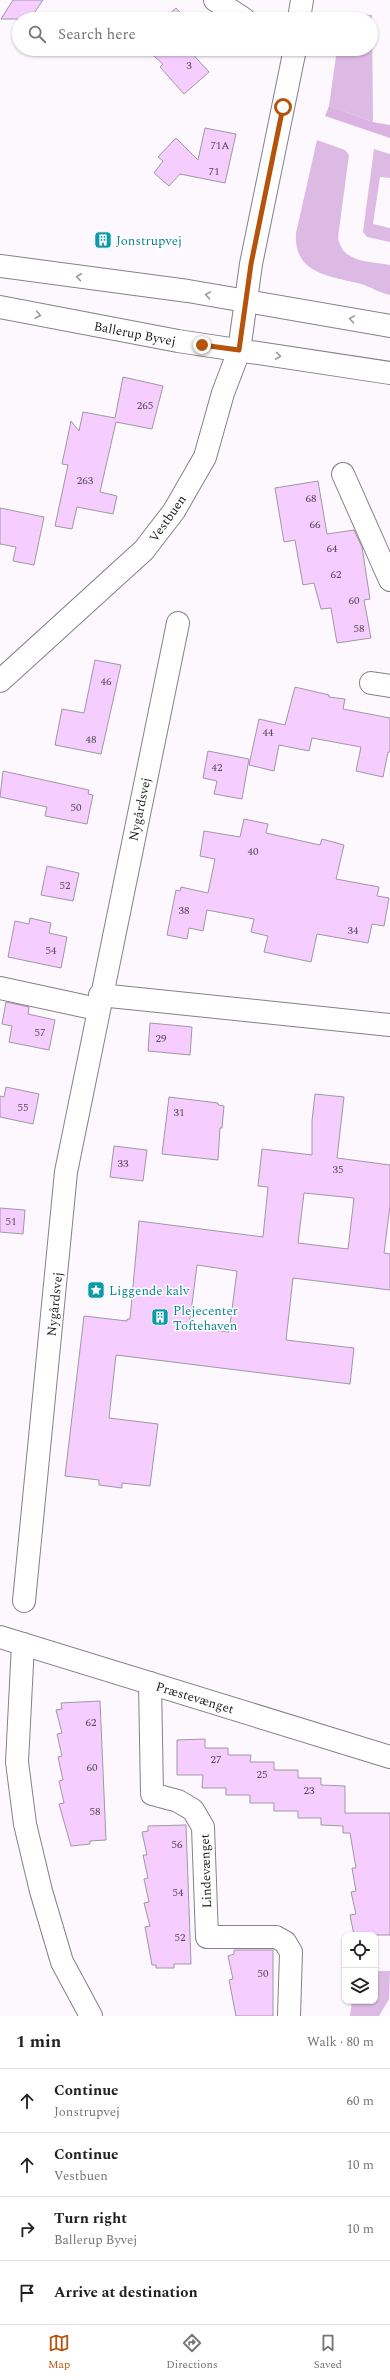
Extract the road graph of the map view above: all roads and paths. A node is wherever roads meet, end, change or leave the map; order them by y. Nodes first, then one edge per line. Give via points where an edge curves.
1 (215, 0) edge
2 (302, 0) edge
3 (233, 12) edge
4 (300, 12) edge
5 (294, 56) edge
6 (0, 266) edge
7 (246, 301) junction
8 (0, 307) edge
9 (390, 326) edge
10 (239, 350) junction
11 (390, 373) edge
12 (343, 474) dead end
13 (390, 580) edge
14 (178, 623) dead end
15 (0, 681) edge
16 (0, 988) edge
17 (99, 1002) junction
18 (390, 1025) edge
19 (24, 1601) dead end
20 (0, 1637) edge
21 (23, 1644) junction
22 (150, 1683) junction
23 (390, 1757) edge
24 (91, 2016) edge
25 (289, 2016) edge

1 - 3 street
2 - 4 street
5 - 7 street via 251,264
7 -> 6 street
9 -> 7 street
7 - 10 street, Vestbuen
8 -> 10 street, Ballerup Byvej
10 -> 11 street, Ballerup Byvej
10 - 15 street, Vestbuen via 223,393 205,457 174,511 144,550
12 - 13 street
14 - 17 street, Nygårdsvej
16 - 17 street
17 - 18 street
17 - 19 street, Nygårdsvej via 66,1172
20 - 21 street, Præstevænget
21 - 22 street, Præstevænget
21 - 24 street via 17,1762 25,1824 62,1962
22 - 23 street, Præstevænget
22 - 25 street, Lindevænget via 152,1794 178,1801 193,1810 203,1827 207,1937 276,1937 285,1942 291,1952

